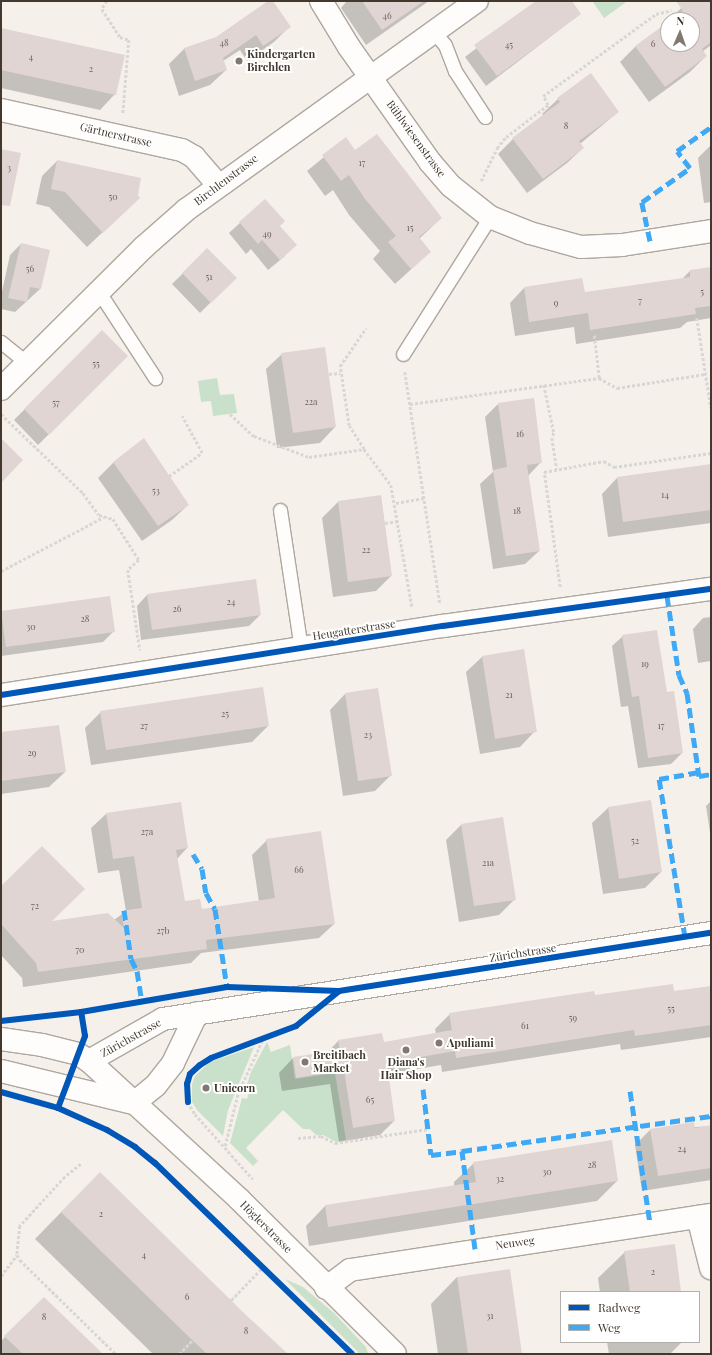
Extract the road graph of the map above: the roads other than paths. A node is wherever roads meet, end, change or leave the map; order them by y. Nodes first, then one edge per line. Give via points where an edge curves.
1 (321, 1) edge
2 (477, 1) edge
3 (434, 32) junction
4 (371, 76) junction
5 (1, 110) edge
6 (485, 117) dead end
7 (218, 185) junction
8 (490, 217) junction
9 (711, 231) edge
10 (99, 292) junction
11 (1, 342) edge
12 (402, 354) road end
13 (27, 363) junction
14 (155, 378) dead end
15 (1, 389) edge
16 (280, 510) dead end
17 (711, 589) edge
18 (301, 649) junction
19 (1, 695) edge
20 (711, 933) edge
21 (197, 1013) junction
22 (1, 1039) edge
23 (89, 1061) junction
24 (1, 1071) edge
25 (134, 1103) junction
26 (705, 1216) edge
27 (711, 1268) edge
28 (326, 1288) junction
29 (394, 1354) edge

1 - 4 street, Bühlwiesenstrasse
2 - 3 street, Birchlenstrasse
3 - 4 street, Birchlenstrasse
3 - 6 lane via 445,45 455,71
4 - 7 street, Birchlenstrasse
4 - 8 street, Bühlwiesenstrasse via 430,162 470,204
5 - 7 street, Gärtnerstrasse via 182,150 194,157
7 - 10 street, Birchlenstrasse via 144,247
8 - 9 street, Bühlwiesenstrasse via 530,233 581,247 622,245
8 - 12 lane
10 - 13 street, Birchlenstrasse
10 - 14 lane
11 - 13 lane
13 - 15 street, Birchlenstrasse
16 - 18 lane
17 - 18 street, Heugatterstrasse via 443,626
18 - 19 street, Heugatterstrasse
20 - 21 street, Zürichstrasse
21 - 23 street, Zürichstrasse via 163,1019
21 - 25 street via 173,1063 156,1085
22 - 23 street, Zürichstrasse via 78,1054
23 - 25 street, Zürichstrasse
24 - 25 street
25 - 28 street, Höglerstrasse via 240,1200
26 - 27 street
26 - 28 street, Neuweg via 350,1270
28 - 29 street, Höglerstrasse

